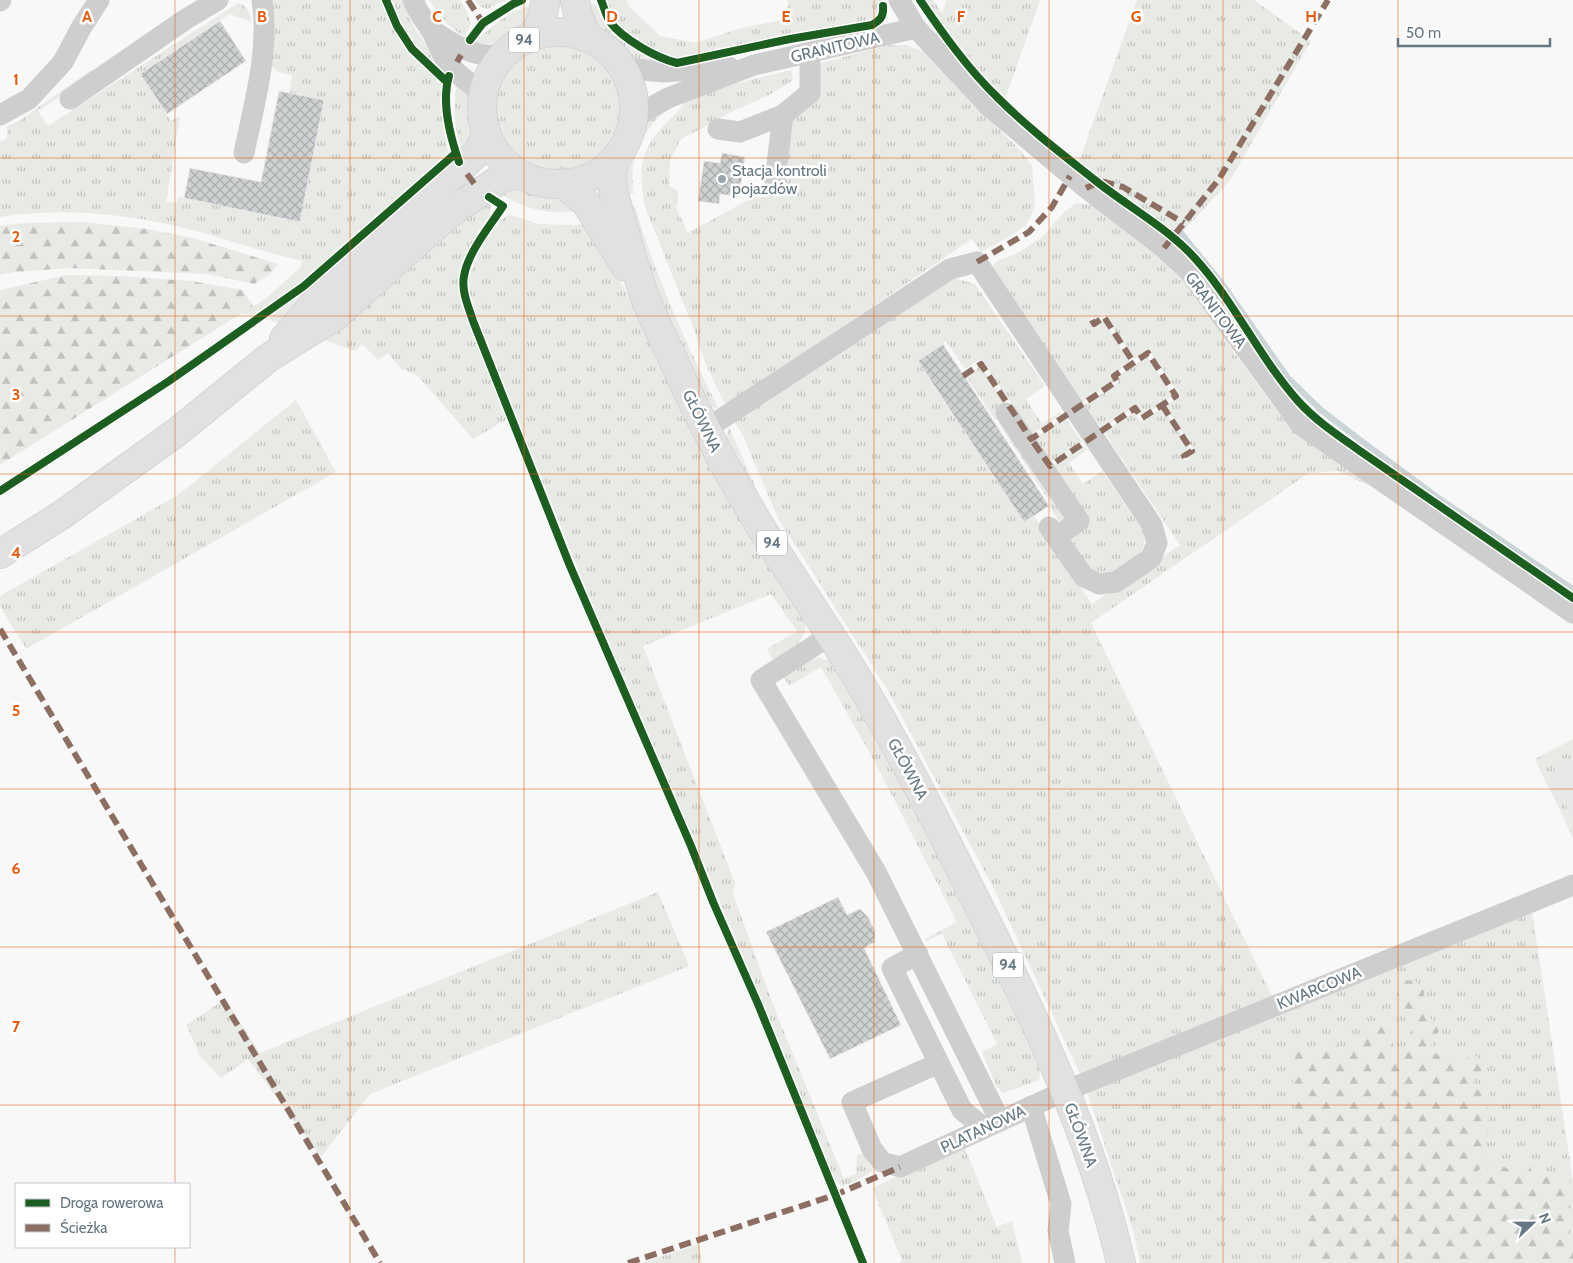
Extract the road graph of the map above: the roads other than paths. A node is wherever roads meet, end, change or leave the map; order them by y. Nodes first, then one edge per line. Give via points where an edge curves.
1 (99, 0) edge
2 (218, 0) edge
3 (262, 0) edge
4 (413, 0) edge
5 (546, 0) edge
6 (575, 0) edge
7 (899, 0) edge
8 (430, 28) junction
9 (916, 28) junction
10 (534, 36) junction
11 (587, 37) junction
12 (810, 53) junction
13 (502, 55) junction
14 (754, 65) junction
15 (624, 68) junction
16 (483, 95) junction
17 (70, 98) dead end
18 (0, 115) edge
19 (782, 115) junction
20 (634, 116) junction
21 (718, 129) dead end
22 (486, 135) junction
23 (244, 153) dead end
24 (614, 160) junction
25 (517, 174) junction
26 (775, 180) dead end
27 (564, 185) junction
28 (646, 299) junction
29 (268, 358) junction
30 (1006, 413) dead end
31 (705, 428) junction
32 (0, 554) edge
33 (1573, 613) edge
34 (831, 635) junction
35 (1573, 884) edge
36 (918, 954) junction
37 (939, 1063) junction
38 (1065, 1091) junction
39 (1031, 1106) junction
40 (992, 1124) junction
41 (1064, 1263) edge
42 (1121, 1263) edge

1 - 18 street via 63,62 29,98
2 - 17 street
3 - 23 street via 262,64
4 - 8 street
5 - 10 main road, 94
6 - 11 main road
7 - 9 street, GRANITOWA
8 - 13 street via 464,49 482,55
8 - 16 street via 442,56
9 - 12 street, GRANITOWA
9 - 33 street, GRANITOWA via 990,107 1189,271 1301,425
10 - 11 main road, 94 via 560,32
10 - 13 main road, 94
11 - 15 main road, 94 via 602,46
12 - 14 street, GRANITOWA
12 - 19 street via 810,93
13 - 16 main road, 94 via 489,75
14 - 15 street, GRANITOWA via 664,72
14 - 20 street, GRANITOWA via 668,98
15 - 20 main road, 94 via 631,85
16 - 22 main road, 94 via 482,117
19 - 21 street via 740,132
19 - 26 street
20 - 24 main road, 94 via 624,147
22 - 25 main road, 94
22 - 29 main road via 476,153 321,296
24 - 27 main road, 94 via 592,177
24 - 28 main road, GŁÓWNA / 94 via 613,191
25 - 27 main road, 94 via 538,182
25 - 29 main road via 500,179 450,213 334,317
27 - 28 main road, GŁÓWNA / 94 via 586,202
28 - 31 main road, GŁÓWNA / 94
29 - 32 main road via 176,432 63,514
30 - 31 street via 1079,521 1052,532 1084,577 1099,584 1116,582 1151,558 1156,544 1152,525 977,262 950,269
31 - 34 main road, GŁÓWNA / 94 via 750,510
34 - 36 street via 762,680 876,872
34 - 38 main road, GŁÓWNA / 94 via 898,749 948,846 1002,953
35 - 38 street, KWARCOWA
36 - 37 street via 892,968
36 - 40 street
37 - 40 street via 962,1110
37 - 40 street, PLATANOWA via 852,1102 872,1149 882,1162 900,1167
38 - 39 street, PLATANOWA
38 - 42 main road, GŁÓWNA / 94 via 1093,1164
39 - 40 street, PLATANOWA
39 - 41 street via 1060,1204 1058,1231

